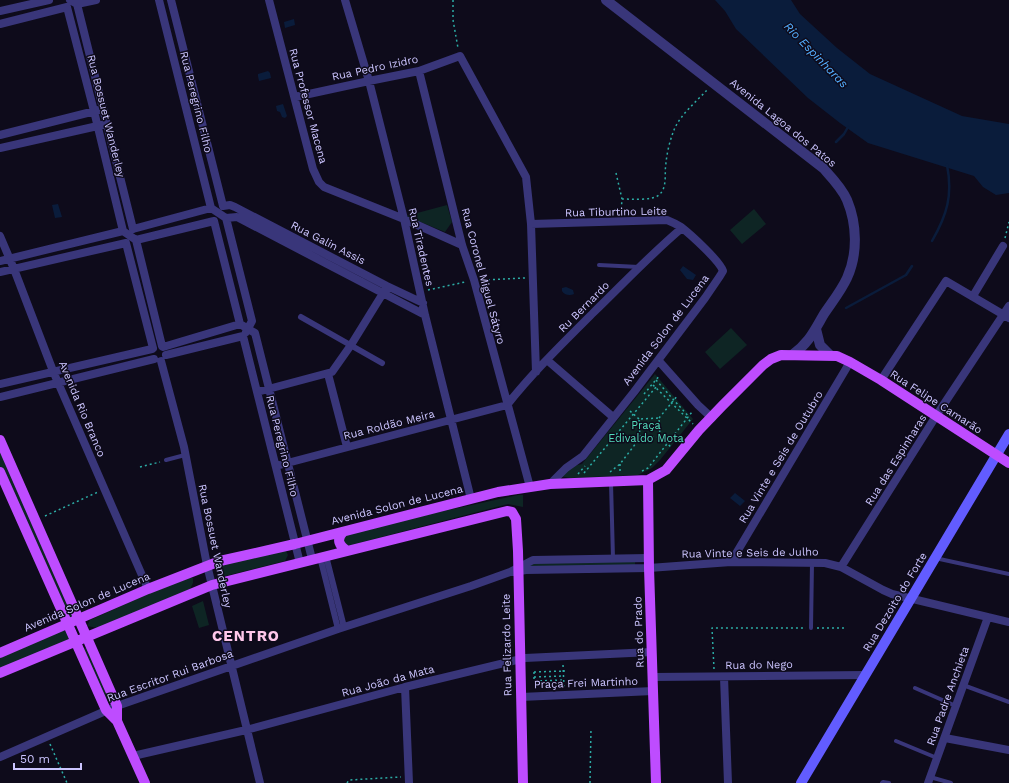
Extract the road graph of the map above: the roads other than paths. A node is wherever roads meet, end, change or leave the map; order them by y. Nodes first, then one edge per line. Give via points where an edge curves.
1 (49, 0) edge
2 (96, 0) edge
3 (159, 0) edge
4 (171, 0) edge
5 (269, 0) edge
6 (346, 0) edge
7 (606, 0) edge
8 (77, 4) junction
9 (67, 7) junction
10 (0, 11) edge
11 (0, 24) edge
12 (419, 71) junction
13 (369, 80) junction
14 (295, 98) junction
15 (104, 109) junction
16 (94, 111) junction
17 (107, 124) junction
18 (97, 126) junction
19 (0, 135) edge
20 (0, 148) edge
21 (223, 206) junction
22 (211, 208) junction
23 (220, 218) junction
24 (404, 219) junction
25 (531, 224) junction
26 (682, 228) junction
27 (0, 236) edge
28 (129, 236) junction
29 (462, 245) junction
30 (1003, 246) road end
31 (9, 258) junction
32 (0, 261) edge
33 (599, 265) dead end
34 (639, 267) junction
35 (14, 269) junction
36 (0, 272) edge
37 (720, 276) joint
38 (385, 290) junction
39 (973, 296) junction
40 (423, 303) junction
41 (1009, 306) edge
42 (425, 315) junction
43 (1006, 316) edge
44 (301, 317) dead end
45 (248, 328) junction
46 (816, 329) junction
47 (808, 342) junction
48 (351, 345) junction
49 (163, 346) junction
50 (153, 348) junction
51 (792, 355) junction
52 (816, 355) junction
53 (830, 355) junction
54 (161, 358) junction
55 (547, 360) junction
56 (658, 360) junction
57 (850, 362) junction
58 (382, 363) dead end
59 (53, 371) junction
60 (536, 372) junction
61 (328, 374) junction
62 (881, 380) junction
63 (58, 383) junction
64 (0, 384) edge
65 (269, 389) junction
66 (257, 392) junction
67 (0, 397) edge
68 (507, 406) junction
69 (936, 416) junction
70 (613, 418) junction
71 (712, 418) junction
72 (451, 421) junction
73 (1009, 434) edge
74 (0, 440) edge
75 (347, 447) junction
76 (185, 455) junction
77 (996, 455) junction
78 (166, 460) road end
79 (288, 463) junction
80 (1009, 463) edge
81 (276, 466) junction
82 (0, 472) edge
83 (648, 480) junction
84 (611, 482) junction
85 (550, 484) junction
86 (530, 487) junction
87 (471, 499) junction
88 (342, 532) junction
89 (307, 540) junction
90 (295, 544) junction
91 (347, 551) junction
92 (320, 558) junction
93 (613, 558) junction
94 (935, 558) junction
95 (300, 562) junction
96 (731, 562) junction
97 (812, 562) junction
98 (649, 563) junction
99 (207, 565) junction
100 (841, 566) junction
101 (515, 570) junction
102 (1009, 574) edge
103 (212, 585) junction
104 (148, 589) junction
105 (911, 598) junction
106 (988, 617) junction
107 (79, 619) junction
108 (1009, 622) edge
109 (68, 624) junction
110 (341, 628) junction
111 (811, 628) road end
112 (87, 636) junction
113 (75, 641) junction
114 (652, 652) junction
115 (0, 653) edge
116 (521, 659) junction
117 (230, 666) junction
118 (0, 673) edge
119 (865, 675) junction
120 (653, 677) junction
121 (724, 677) junction
122 (963, 685) junction
123 (405, 687) junction
124 (915, 688) dead end
125 (653, 691) junction
126 (521, 697) junction
127 (1009, 702) edge
128 (117, 706) junction
129 (956, 706) junction
130 (106, 710) junction
131 (117, 721) junction
132 (246, 730) junction
133 (944, 738) junction
134 (896, 741) dead end
135 (1009, 750) edge
136 (133, 756) junction
137 (0, 757) edge
138 (937, 758) junction
139 (409, 780) edge
140 (929, 780) edge
141 (145, 783) edge
142 (260, 783) edge
143 (523, 783) edge
144 (656, 783) edge
145 (728, 783) edge
146 (801, 783) edge
147 (882, 783) edge
148 (889, 783) edge
149 (951, 783) edge

1 - 10 street
2 - 8 street
3 - 22 street, Rua Peregrino Filho
4 - 21 street, Rua Peregrino Filho
5 - 14 street, Rua Professor Macena
6 - 13 street, Rua Tiradentes
7 - 46 street, Avenida Lagoa dos Patos via 823,168 847,198 853,216 853,260 847,278
8 - 9 street via 70,0
8 - 15 street, Rua Bossuet Wanderley
9 - 11 street
9 - 16 street, Rua Bossuet Wanderley
12 - 13 street, Rua Pedro Izidro
12 - 25 street, Rua Pedro Izidro via 460,56 523,172 527,184
12 - 29 street, Rua Coronel Miguel Sátyro
13 - 14 street, Rua Pedro Izidro
13 - 24 street, Rua Tiradentes
14 - 24 street, Rua Professor Macena via 313,169 321,184
15 - 16 street
15 - 17 street, Rua Bossuet Wanderley
16 - 18 street, Rua Bossuet Wanderley
16 - 19 street
17 - 18 street
17 - 28 street, Rua Bossuet Wanderley
18 - 20 street
18 - 28 street, Rua Bossuet Wanderley
21 - 23 street
21 - 38 street, Rua Galin Assis via 235,207
22 - 23 street
22 - 28 street
23 - 28 street
23 - 38 street, Rua Galin Assis via 237,217
23 - 45 street, Rua Peregrino Filho
23 - 45 street, Rua Peregrino Filho
24 - 29 street, Rua Professor Macena
24 - 40 street, Rua Tiradentes
25 - 26 street, Rua Tiburtino Leite via 667,220
25 - 60 street
26 - 34 street, Ru Bernardo
26 - 37 street, Rua Tiburtino Leite via 718,262 722,271
27 - 31 street, Avenida Rio Branco
28 - 31 street
28 - 35 street
28 - 49 street, Rua Bossuet Wanderley
28 - 50 street, Rua Bossuet Wanderley
29 - 68 street, Rua Coronel Miguel Sátyro via 474,280
30 - 39 street
31 - 32 street
31 - 35 street, Avenida Rio Branco
33 - 34 lane
34 - 55 street, Ru Bernardo
35 - 36 street
35 - 59 street, Avenida Rio Branco
37 - 56 street, Avenida Solon de Lucena
38 - 40 street, Rua Galin Assis
38 - 42 street, Rua Galin Assis
38 - 48 street
39 - 43 street
39 - 62 street via 946,281
40 - 42 street, Rua Tiradentes
41 - 43 street, Rua das Espinharas
42 - 72 street, Rua Tiradentes
43 - 69 street, Rua das Espinharas
44 - 48 street
45 - 49 street
45 - 54 street
45 - 65 street, Rua Peregrino Filho
45 - 66 street, Rua Peregrino Filho
46 - 47 street, Avenida Lagoa dos Patos
46 - 53 street via 820,345
47 - 51 street, Avenida Lagoa dos Patos
47 - 52 street via 810,350
48 - 58 street
48 - 61 street via 335,370
49 - 50 street
49 - 54 street via 166,352
50 - 54 street via 151,356
50 - 59 street
51 - 52 main road, Rua Felipe Camarão
51 - 71 main road, Rua Felipe Camarão via 781,355 771,359
52 - 53 main road, Rua Felipe Camarão
53 - 57 main road, Rua Felipe Camarão
54 - 63 street
54 - 76 street, Rua Bossuet Wanderley
55 - 60 street, Ru Bernardo
55 - 70 street
56 - 70 street, Avenida Solon de Lucena
56 - 71 street
57 - 62 main road, Rua Felipe Camarão
57 - 96 street, Rua Vinte e Seis de Outubro
59 - 63 street, Avenida Rio Branco
59 - 64 street
60 - 68 street, Ru Bernardo
61 - 65 street
61 - 75 street
62 - 69 main road, Rua Felipe Camarão
63 - 67 street
63 - 104 street, Avenida Rio Branco
65 - 66 street
65 - 79 street, Rua Peregrino Filho
66 - 81 street, Rua Peregrino Filho
68 - 72 street, Rua Roldão Meira
68 - 86 street, Rua Coronel Miguel Sátyro
69 - 77 main road, Rua Felipe Camarão
69 - 100 street, Rua das Espinharas
70 - 85 street, Avenida Solon de Lucena via 583,456
71 - 83 main road, Rua Felipe Camarão via 666,470
72 - 75 street, Rua Roldão Meira
72 - 87 street, Rua Tiradentes
73 - 77 main road, Rua Dezoito do Forte
74 - 107 main road
75 - 79 street, Rua Roldão Meira
76 - 78 lane
76 - 99 street, Rua Bossuet Wanderley
77 - 80 main road, Rua Felipe Camarão
77 - 94 main road, Rua Dezoito do Forte
79 - 81 street, Rua Roldão Meira
79 - 89 street, Rua Peregrino Filho
81 - 90 street, Rua Peregrino Filho
82 - 109 main road
83 - 84 main road
83 - 98 main road, Rua do Prado
84 - 85 main road
84 - 93 lane
85 - 86 main road, Avenida Solon de Lucena
86 - 87 main road, Avenida Solon de Lucena
87 - 88 main road, Avenida Solon de Lucena
88 - 89 main road, Avenida Solon de Lucena
88 - 91 main road via 338,542
89 - 90 main road, Avenida Solon de Lucena
89 - 92 street, Rua Peregrino Filho
90 - 95 street, Rua Peregrino Filho
90 - 99 main road, Avenida Solon de Lucena
91 - 92 main road
91 - 101 main road, Rua Felizardo Leite via 507,511 512,512 516,519
92 - 95 main road
92 - 110 street
93 - 98 street, Rua Escritor Rui Barbosa
93 - 101 street, Rua Escritor Rui Barbosa via 533,560
94 - 102 lane
94 - 105 main road, Rua Dezoito do Forte
95 - 103 main road
96 - 97 street, Rua Vinte e Seis de Julho
96 - 98 street, Rua Vinte e Seis de Julho
97 - 100 street, Rua Vinte e Seis de Julho
97 - 111 lane
98 - 101 street, Rua Escritor Rui Barbosa
98 - 114 main road, Rua do Prado
99 - 103 street, Rua Bossuet Wanderley
99 - 104 main road, Avenida Solon de Lucena
100 - 105 street, Rua Vinte e Seis de Julho via 883,590
101 - 110 street, Rua Escritor Rui Barbosa
101 - 116 main road, Rua Felizardo Leite
103 - 112 main road
103 - 117 street, Rua Bossuet Wanderley
104 - 107 main road, Avenida Solon de Lucena
105 - 106 street, Rua Vinte e Seis de Julho
105 - 119 main road, Rua Dezoito do Forte
106 - 108 street, Rua Vinte e Seis de Julho
106 - 122 street, Rua Padre Anchieta
107 - 109 main road, Avenida Solon de Lucena
107 - 112 main road
109 - 113 main road
109 - 115 main road, Avenida Solon de Lucena
110 - 117 street, Rua Escritor Rui Barbosa
112 - 113 main road
112 - 128 main road
113 - 118 main road
113 - 130 main road
114 - 116 street, Rua João da Mata
114 - 120 main road, Rua do Prado
116 - 123 street, Rua João da Mata
116 - 126 main road, Rua Felizardo Leite
117 - 128 street, Rua Escritor Rui Barbosa
117 - 132 street, Rua Bossuet Wanderley
119 - 121 street, Rua do Nego
119 - 146 main road, Rua Dezoito do Forte
120 - 121 street, Rua do Nego
120 - 125 main road, Rua do Prado
121 - 145 street
122 - 127 lane
122 - 129 street, Rua Padre Anchieta
123 - 132 street, Rua João da Mata
123 - 139 street
124 - 129 lane
125 - 126 street, Praça Frei Martinho
125 - 144 main road, Rua do Prado
126 - 143 main road, Rua Felizardo Leite
128 - 130 street, Rua Escritor Rui Barbosa
128 - 131 main road
129 - 133 street, Rua Padre Anchieta
130 - 131 main road
130 - 137 street, Rua Escritor Rui Barbosa
131 - 136 main road
132 - 136 street, Rua João da Mata
132 - 142 street, Rua Bossuet Wanderley
133 - 135 street
133 - 138 street, Rua Padre Anchieta
134 - 138 lane
136 - 141 main road
138 - 140 street, Rua Padre Anchieta
140 - 149 lane
147 - 148 lane

